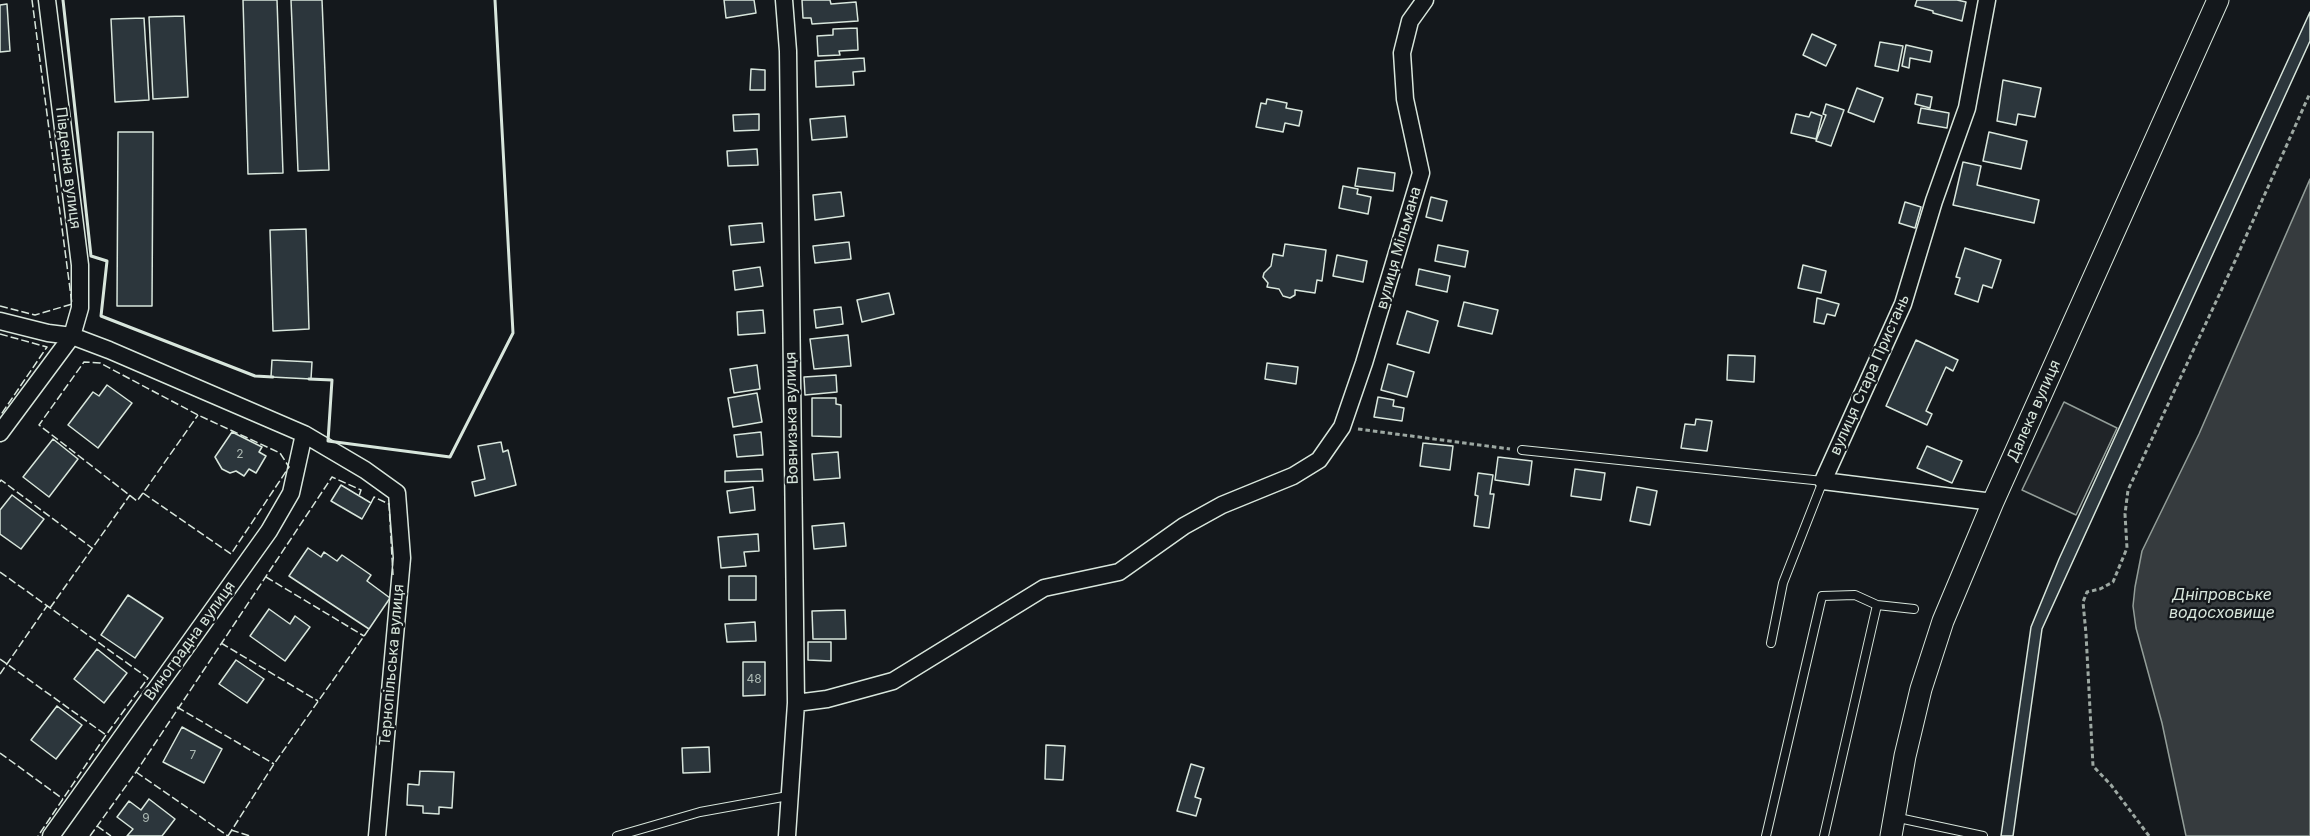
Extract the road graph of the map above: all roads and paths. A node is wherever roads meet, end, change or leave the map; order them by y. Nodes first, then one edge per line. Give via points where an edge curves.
1 (47, 0) edge
2 (784, 0) edge
3 (1425, 0) edge
4 (1987, 0) edge
5 (2218, 0) edge
6 (2310, 93) edge
7 (0, 321) edge
8 (72, 336) junction
9 (1342, 427) junction
10 (0, 433) edge
11 (304, 434) junction
12 (1522, 450) joint
13 (1823, 481) junction
14 (1993, 502) junction
15 (1877, 605) junction
16 (1914, 609) dead end
17 (1771, 643) dead end
18 (796, 703) junction
19 (788, 796) junction
20 (1892, 826) edge
21 (51, 836) edge
22 (376, 836) edge
23 (618, 836) edge
24 (787, 836) edge
25 (1766, 836) edge
26 (1824, 836) edge
27 (1983, 836) edge
28 (2149, 836) edge

1 - 8 street, Південна вулиця via 80,265 80,308
2 - 18 street, Вовнизька вулиця via 788,51
3 - 9 street, вулиця Мільмана via 1410,21 1402,53 1405,99 1421,173
4 - 13 street, вулиця Стара Пристань via 1967,108 1903,304
5 - 14 street, Далека вулиця
6 - 28 path via 2128,490 2127,548 2113,582 2087,592 2083,602 2093,766
7 - 8 street
8 - 10 street
8 - 11 street
9 - 12 path
9 - 18 street, вулиця Мільмана via 1319,460 1293,476 1193,521 1119,572 1044,588 893,681
11 - 21 street, Виноградна вулиця via 291,493 269,531
11 - 22 street, Тернопільська вулиця via 397,493 402,558
12 - 13 lane
13 - 14 street
13 - 17 lane via 1784,583
14 - 20 street, Далека вулиця via 1942,621 1905,756
15 - 16 lane
15 - 25 lane via 1855,595 1822,596
15 - 26 lane
18 - 19 street, Вовнизька вулиця
19 - 23 lane via 700,812
19 - 24 street, Вовнизька вулиця
20 - 27 lane

